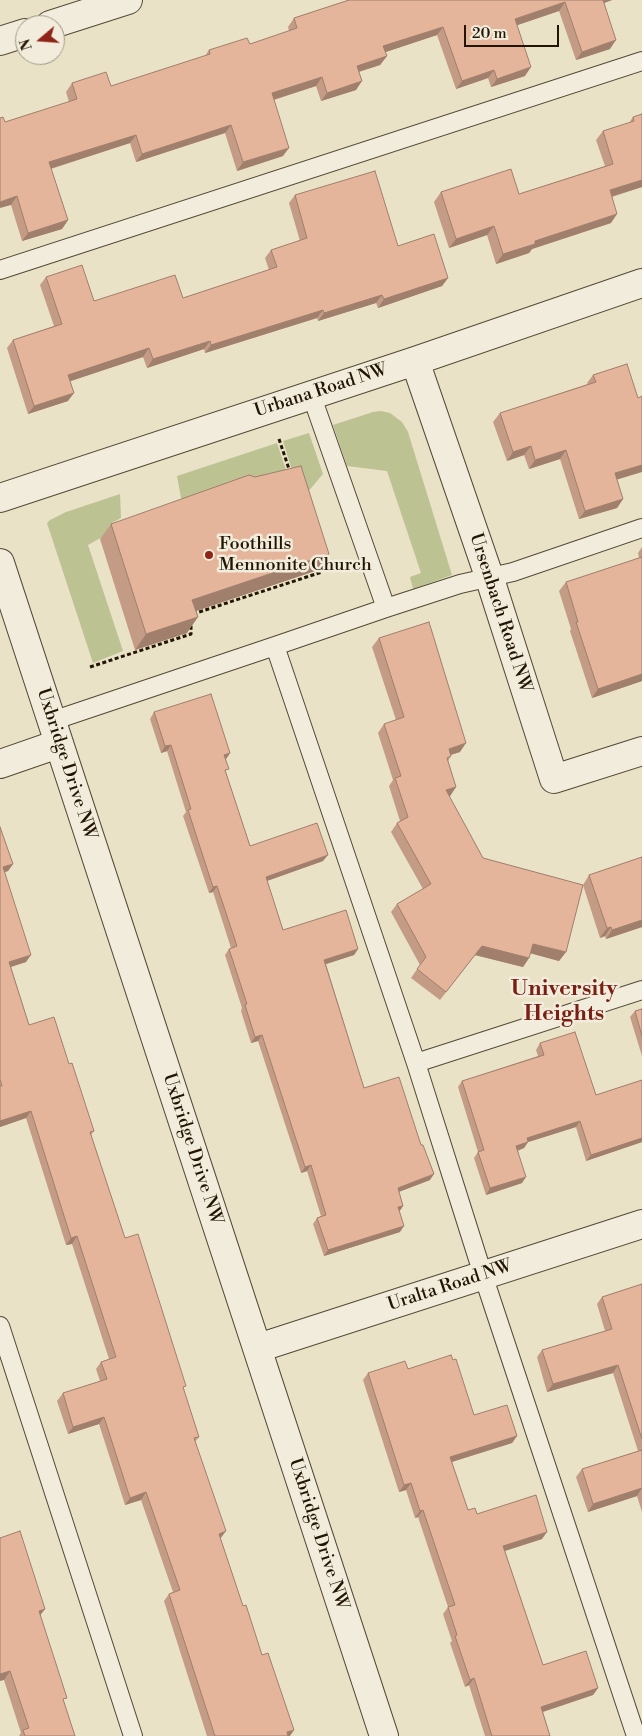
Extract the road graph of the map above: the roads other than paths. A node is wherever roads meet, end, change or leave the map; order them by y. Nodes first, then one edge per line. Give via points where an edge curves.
1 (128, 0) edge
2 (65, 20) edge
3 (15, 36) edge
4 (0, 41) edge
5 (642, 61) edge
6 (0, 270) edge
7 (642, 282) edge
8 (415, 361) junction
9 (311, 394) junction
10 (0, 498) edge
11 (642, 528) edge
12 (0, 563) edge
13 (489, 576) junction
14 (386, 608) junction
15 (275, 646) junction
16 (55, 732) junction
17 (642, 751) edge
18 (0, 764) edge
19 (642, 990) edge
20 (416, 1063) junction
21 (642, 1224) edge
22 (483, 1275) junction
23 (0, 1326) edge
24 (258, 1348) junction
25 (133, 1736) edge
26 (384, 1736) edge
27 (636, 1736) edge

1 - 2 street
3 - 4 street
5 - 6 lane
7 - 8 street, Urbana Road NW
8 - 9 street, Urbana Road NW
8 - 13 street, Ursenbach Road NW
9 - 10 street, Urbana Road NW
9 - 14 lane
11 - 13 lane via 513,572
12 - 16 street, Uxbridge Drive NW
13 - 14 lane
13 - 17 street, Ursenbach Road NW via 554,778
14 - 15 lane
15 - 16 lane
15 - 20 lane
16 - 18 street
16 - 24 street, Uxbridge Drive NW
19 - 20 lane
20 - 22 lane
21 - 22 street, Uralta Road NW
22 - 24 street, Uralta Road NW
22 - 27 lane
23 - 25 lane
24 - 26 street, Uxbridge Drive NW

